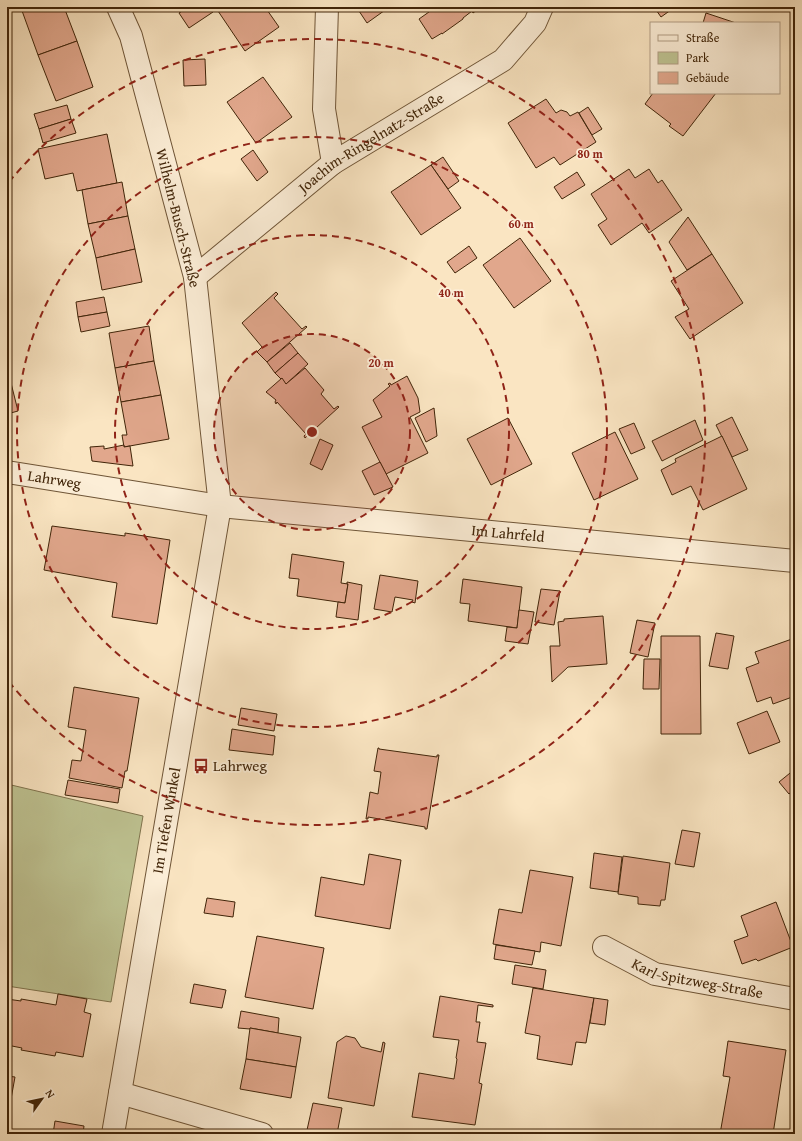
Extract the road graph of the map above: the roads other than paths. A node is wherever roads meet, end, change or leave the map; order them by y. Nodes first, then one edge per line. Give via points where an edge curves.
1 (118, 7) edge
2 (327, 7) edge
3 (542, 7) edge
4 (332, 163) junction
5 (195, 277) junction
6 (7, 472) edge
7 (220, 506) junction
8 (795, 561) edge
9 (604, 947) dead end
10 (795, 999) edge
11 (120, 1093) junction
12 (113, 1134) edge
13 (262, 1134) edge

1 - 5 street, Wilhelm-Busch-Straße via 131,36
2 - 4 street via 324,109
3 - 4 street, Joachim-Ringelnatz-Straße via 535,23 503,60
4 - 5 street, Joachim-Ringelnatz-Straße
5 - 7 street, Wilhelm-Busch-Straße
6 - 7 street, Lahrweg
7 - 8 street, Im Lahrfeld
7 - 11 street, Im Tiefen Winkel
9 - 10 street, Karl-Spitzweg-Straße via 655,974
11 - 12 street, Im Tiefen Winkel
11 - 13 street

